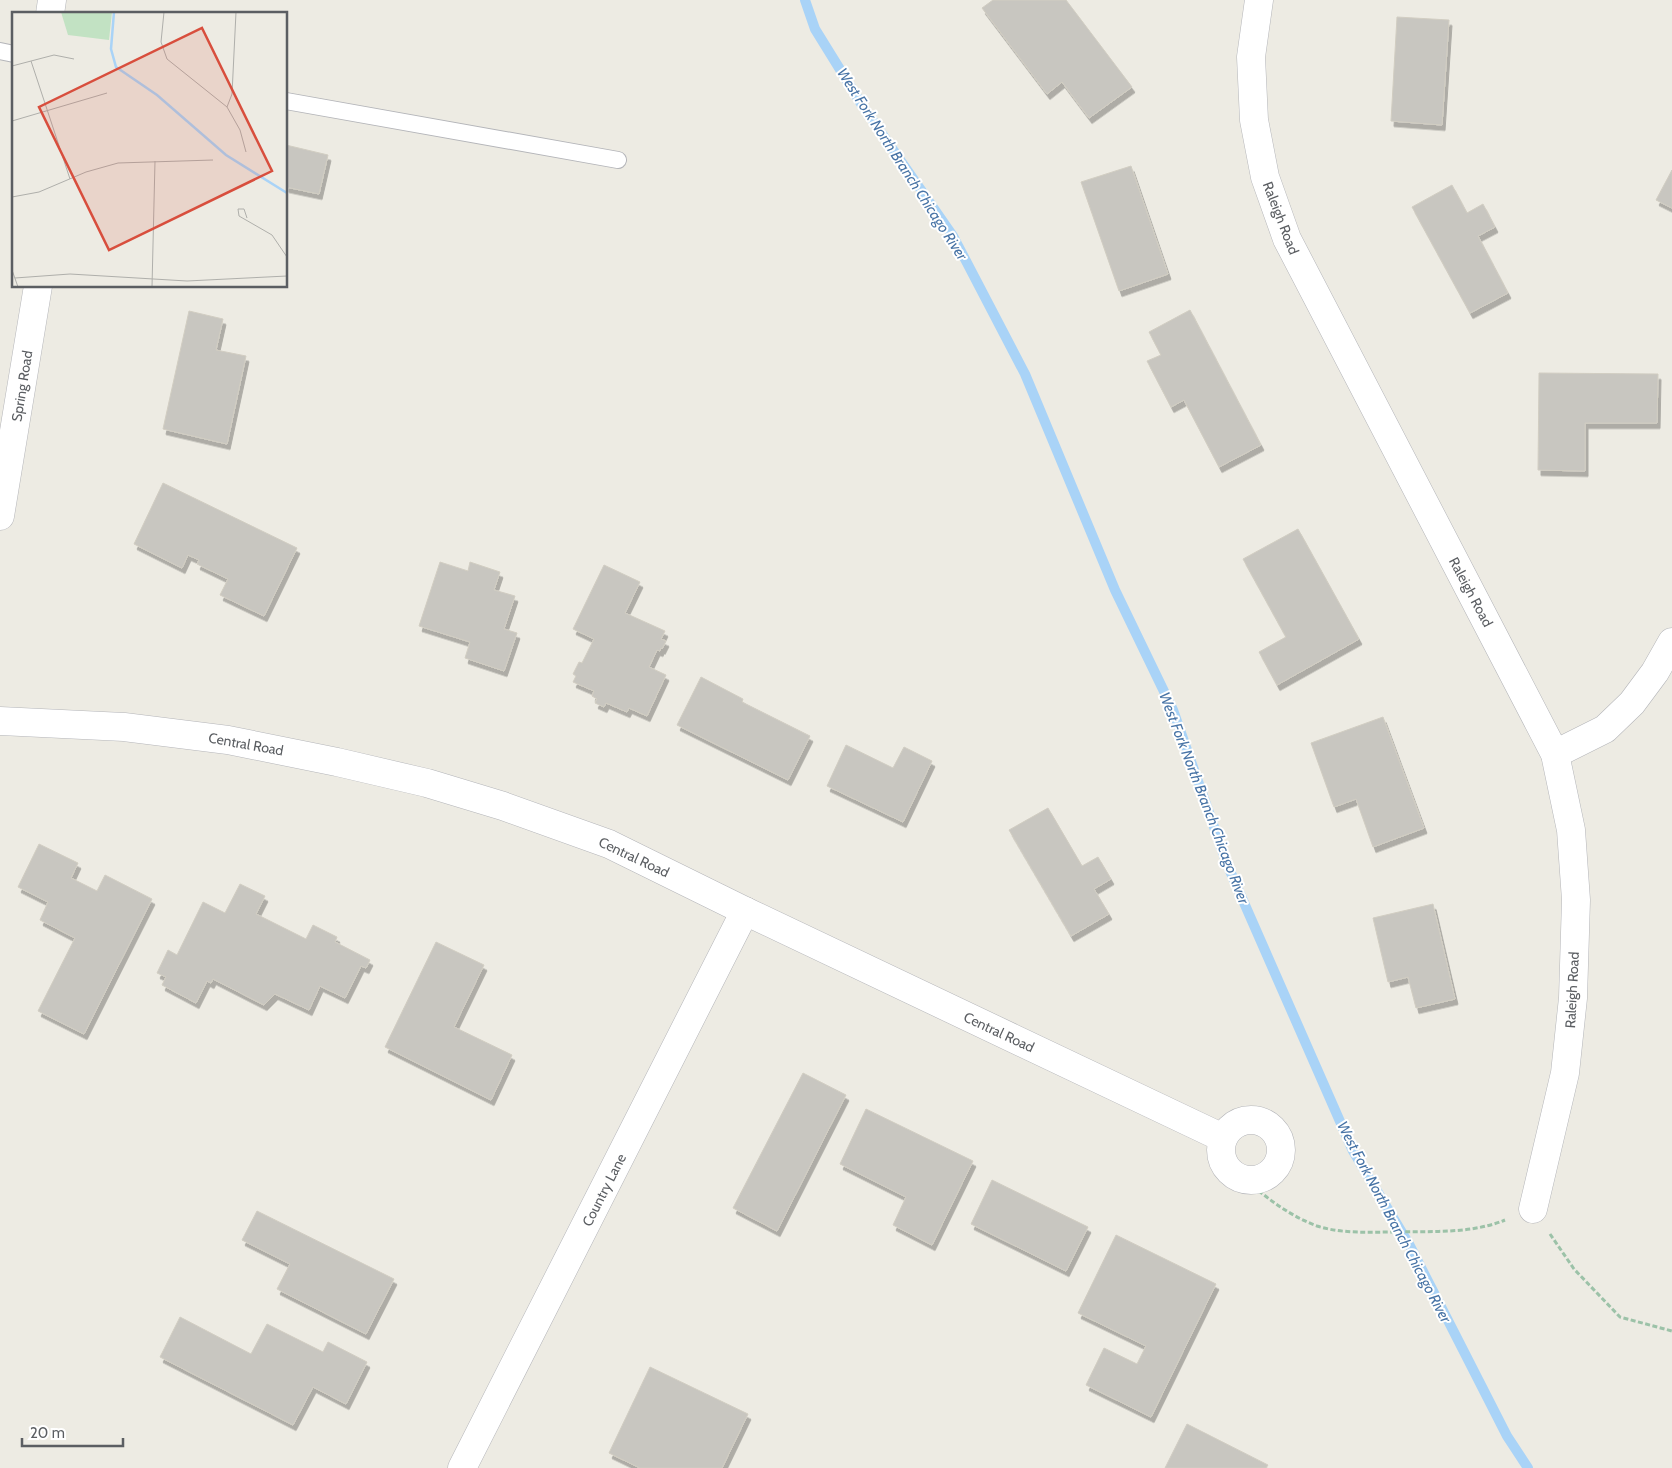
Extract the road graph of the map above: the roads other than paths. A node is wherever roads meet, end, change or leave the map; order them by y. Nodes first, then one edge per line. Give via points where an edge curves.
1 (1259, 0) edge
2 (288, 102) edge
3 (618, 160) dead end
4 (38, 288) edge
5 (0, 516) edge
6 (1672, 642) edge
7 (0, 721) edge
8 (1556, 754) junction
9 (745, 912) junction
10 (1223, 1138) junction
11 (1533, 1209) road end
12 (462, 1468) edge

1 - 8 street, Raleigh Road via 1251,57 1254,120 1265,177 1287,239
2 - 3 lane
4 - 5 street, Spring Road
6 - 8 street via 1632,703 1605,729
7 - 9 street, Central Road via 124,727 228,740 426,783 503,806 609,844
8 - 11 street, Raleigh Road via 1571,830 1576,900 1573,998 1565,1073
9 - 10 street, Central Road
9 - 12 street, Country Lane
10 - 10 street via 1237,1123 1247,1120 1268,1124 1280,1140 1280,1161 1267,1176 1247,1181 1238,1178 1224,1165 1220,1147

